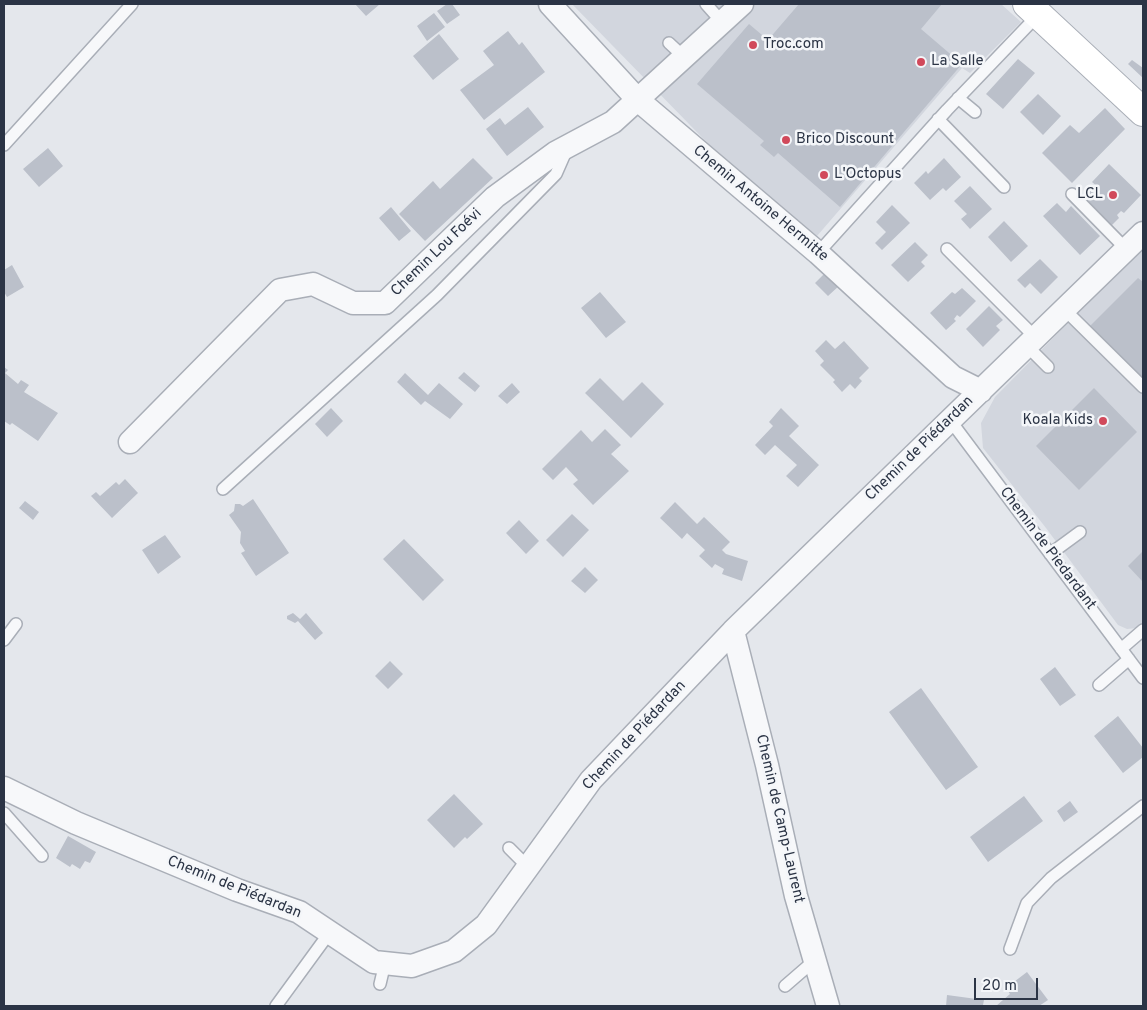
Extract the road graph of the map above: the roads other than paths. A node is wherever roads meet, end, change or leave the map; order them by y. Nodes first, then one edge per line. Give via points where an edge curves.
1 (132, 4) edge
2 (550, 4) edge
3 (706, 4) edge
4 (742, 4) edge
5 (1032, 10) edge
6 (722, 22) junction
7 (958, 98) junction
8 (638, 100) junction
9 (974, 112) dead end
10 (1143, 112) edge
11 (938, 119) junction
12 (4, 145) edge
13 (569, 145) junction
14 (1004, 188) dead end
15 (1072, 194) dead end
16 (1143, 233) edge
17 (947, 249) dead end
18 (1126, 249) junction
19 (818, 253) junction
20 (1064, 309) junction
21 (1031, 342) junction
22 (1048, 367) dead end
23 (1143, 387) edge
24 (981, 391) junction
25 (950, 420) junction
26 (130, 442) dead end
27 (223, 489) dead end
28 (1080, 532) dead end
29 (1050, 554) junction
30 (16, 624) dead end
31 (733, 630) junction
32 (1143, 630) edge
33 (4, 640) edge
34 (1121, 649) junction
35 (1129, 659) junction
36 (1143, 678) edge
37 (1098, 685) dead end
38 (4, 788) edge
39 (1143, 806) edge
40 (4, 813) edge
41 (509, 848) dead end
42 (42, 856) dead end
43 (528, 867) junction
44 (330, 932) junction
45 (1010, 949) dead end
46 (815, 960) junction
47 (785, 986) dead end
48 (276, 1006) edge
49 (828, 1006) edge

1 - 12 lane
2 - 8 street, Chemin Antoine Hermitte
3 - 6 lane
4 - 6 street, Chemin Lou Foévi
5 - 7 lane
5 - 10 main road
6 - 8 street, Chemin Lou Foévi via 677,50
7 - 9 lane
7 - 11 lane
8 - 13 street, Chemin Lou Foévi via 613,122
8 - 19 street, Chemin Antoine Hermitte
11 - 14 lane
11 - 19 lane via 929,138
13 - 26 street, Chemin Lou Foévi via 495,197 385,303 353,303 313,284 280,290
13 - 27 lane via 556,174 437,295
15 - 18 lane
16 - 18 street, Chemin de Piédardan
17 - 21 lane
18 - 20 street, Chemin de Piédardan
19 - 24 street, Chemin Antoine Hermitte via 953,377
20 - 21 street, Chemin de Piédardan
20 - 23 lane
21 - 22 lane
21 - 24 street, Chemin de Piédardan
24 - 25 street, Chemin de Piédardan
25 - 29 lane, Chemin de Piedardant
25 - 31 street, Chemin de Piédardan
28 - 29 lane
29 - 34 lane, Chemin de Piedardant
30 - 33 lane
31 - 43 street, Chemin de Piédardan via 591,780
31 - 46 street, Chemin de Camp-Laurent via 796,896
32 - 34 lane
34 - 35 lane, Chemin de Piedardant
35 - 36 lane, Chemin de Piedardant
35 - 37 lane
38 - 44 street, Chemin de Piédardan via 85,827 299,912
39 - 45 lane via 1045,884 1027,903
40 - 42 lane
41 - 43 lane
43 - 44 street, Chemin de Piédardan via 486,925 454,951 412,966 382,973 374,962
44 - 48 lane
46 - 47 lane
46 - 49 street, Chemin de Camp-Laurent

